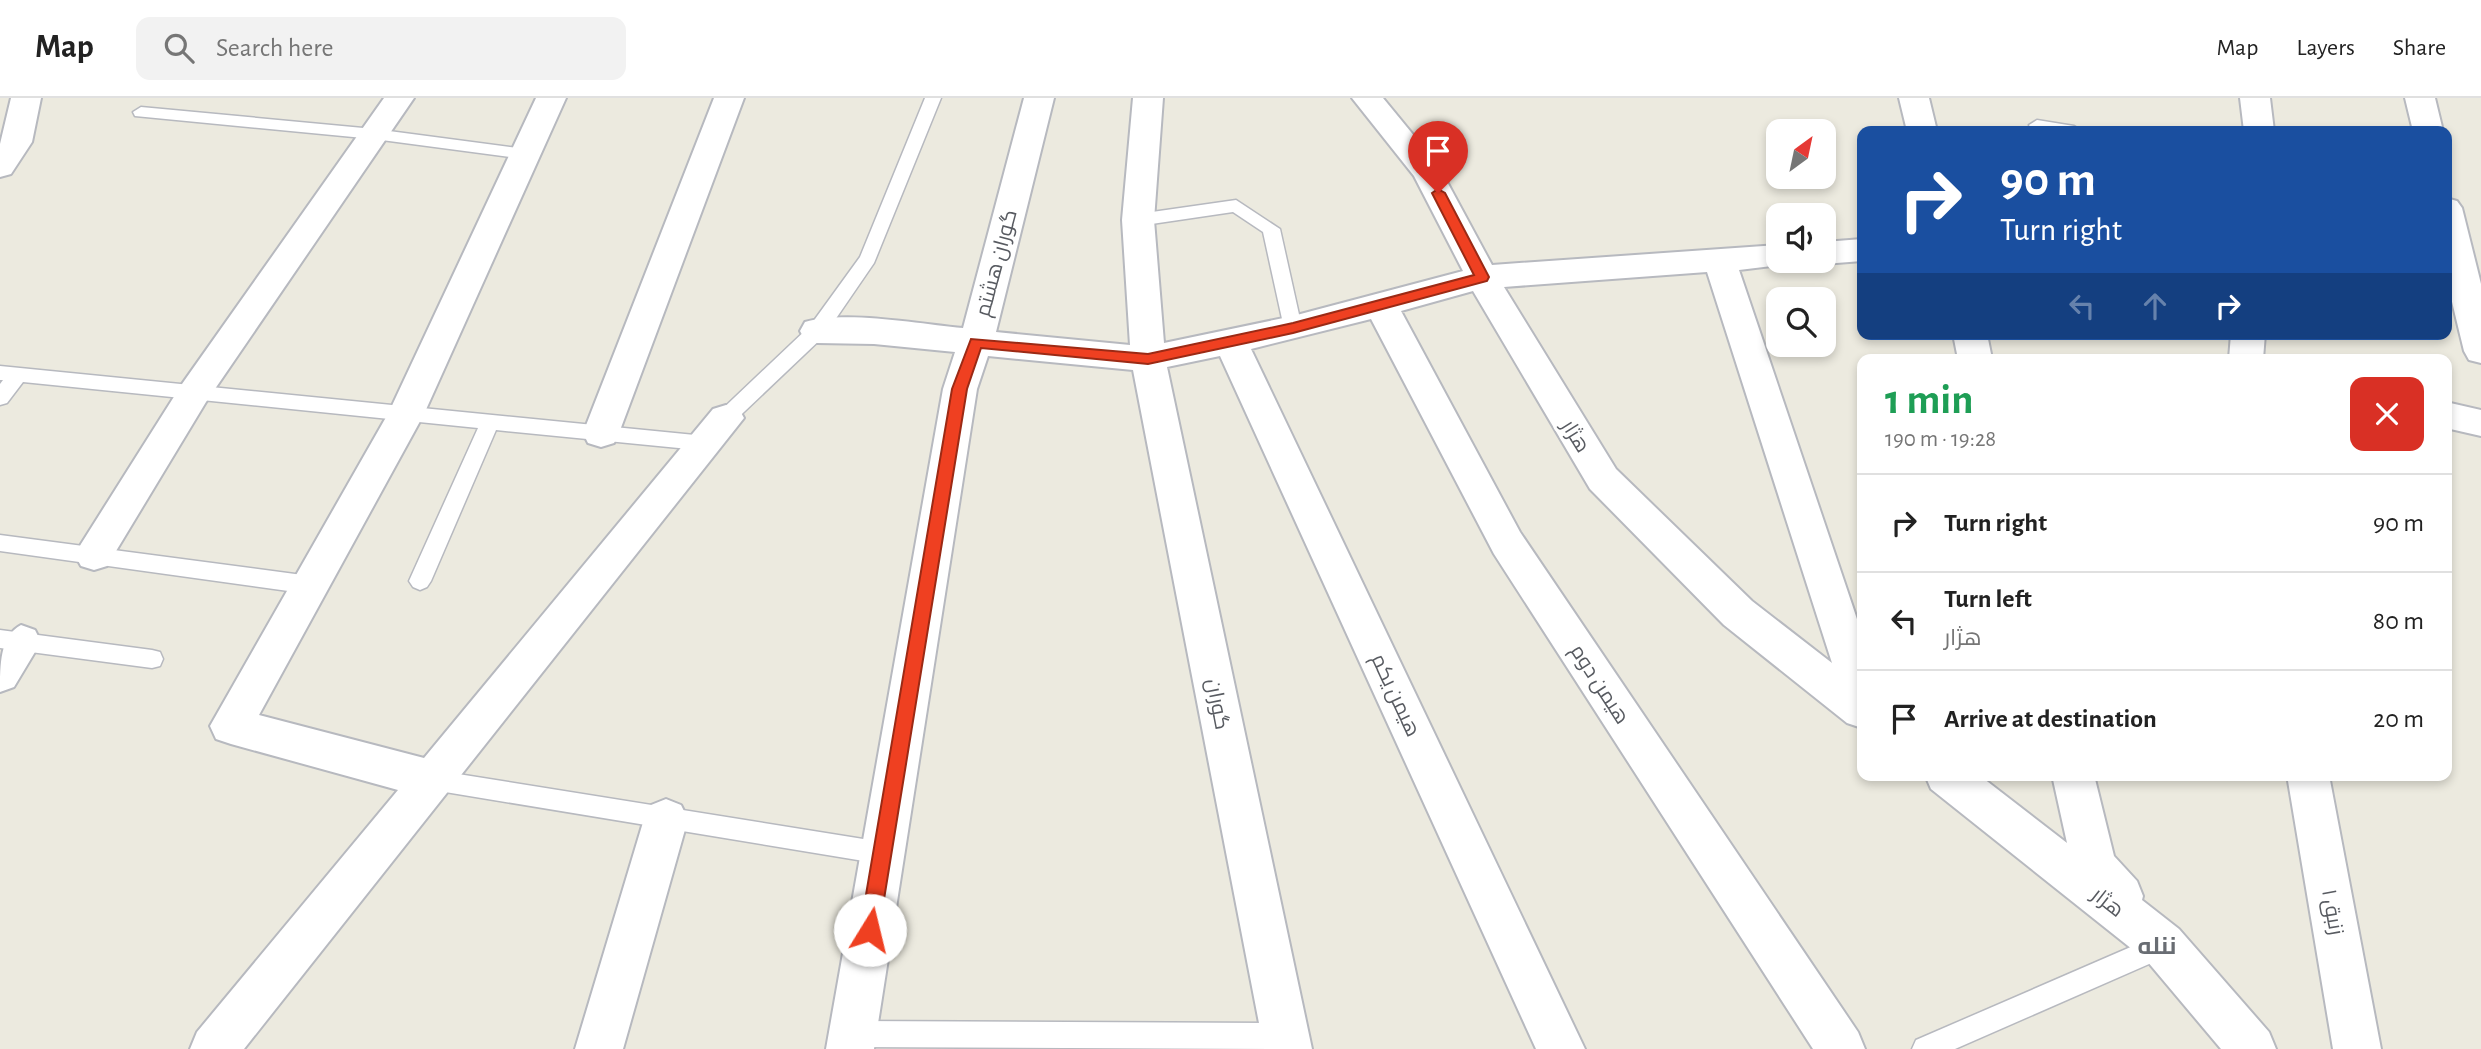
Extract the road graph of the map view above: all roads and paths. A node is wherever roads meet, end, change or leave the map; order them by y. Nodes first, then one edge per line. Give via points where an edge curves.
1 (26, 98) edge
2 (399, 98) edge
3 (551, 98) edge
4 (729, 98) edge
5 (933, 98) edge
6 (1039, 98) edge
7 (1148, 98) edge
8 (1367, 98) edge
9 (1914, 98) edge
10 (2255, 98) edge
11 (2420, 98) edge
12 (141, 112) dead end
13 (1921, 126) edge
14 (2258, 126) edge
15 (2427, 126) edge
16 (374, 134) junction
17 (524, 154) junction
18 (0, 167) edge
19 (1138, 220) junction
20 (2452, 233) edge
21 (1857, 250) edge
22 (1836, 252) edge
23 (1766, 257) edge
24 (1719, 260) junction
25 (1482, 277) junction
26 (1381, 305) junction
27 (1293, 328) junction
28 (817, 331) junction
29 (1230, 341) junction
30 (976, 342) junction
31 (2481, 351) edge
32 (1148, 359) junction
33 (9, 374) edge
34 (194, 393) junction
35 (0, 398) edge
36 (406, 414) junction
37 (2452, 416) edge
38 (726, 418) junction
39 (490, 422) junction
40 (2481, 423) edge
41 (601, 433) junction
42 (0, 543) edge
43 (94, 555) junction
44 (420, 581) dead end
45 (310, 585) junction
46 (10, 640) edge
47 (152, 659) dead end
48 (0, 675) edge
49 (1857, 679) edge
50 (1857, 706) edge
51 (433, 780) junction
52 (1954, 781) edge
53 (2074, 781) edge
54 (2309, 781) edge
55 (666, 819) junction
56 (882, 853) junction
57 (2163, 946) junction
58 (851, 1041) edge
59 (1287, 1042) edge
60 (214, 1049) edge
61 (599, 1049) edge
62 (1561, 1049) edge
63 (1841, 1049) edge
64 (1925, 1049) edge
65 (2252, 1049) edge
66 (2357, 1049) edge

1 - 18 street via 18,142
2 - 16 street
3 - 17 street
4 - 41 street
5 - 28 lane via 868,259
6 - 30 street, گوران هشتم
7 - 19 street, گوران
8 - 25 street, هژار via 1427,172
9 - 13 street
10 - 14 street
11 - 15 street
12 - 16 lane
16 - 17 lane
16 - 34 street
17 - 36 street
19 - 27 lane via 1236,206 1271,229
19 - 32 street, گوران
20 - 31 street
21 - 22 street
23 - 24 street
24 - 25 street
24 - 49 street
25 - 26 street
25 - 50 street, هژار via 1603,479 1738,613
26 - 27 street
26 - 63 street, هیمن دوم via 1507,543
27 - 29 street
28 - 30 street
28 - 38 lane
29 - 32 street
29 - 62 street, هیمن یکم
30 - 32 street
30 - 56 street, گوران هشتم via 960,389
32 - 59 street, گوران
33 - 34 lane
33 - 35 lane
34 - 36 lane
34 - 43 street
36 - 39 lane
36 - 45 street
37 - 40 street
38 - 41 lane via 699,443
38 - 51 street
39 - 41 lane
39 - 44 lane
42 - 43 lane
43 - 45 lane
45 - 51 street via 231,726
46 - 47 lane
46 - 48 street
51 - 55 lane
51 - 60 street
52 - 57 street, هژار
53 - 57 street via 2094,866
54 - 66 street, زنبق ۱
55 - 56 lane
55 - 61 street
56 - 58 street, گوران هشتم
57 - 64 lane
57 - 65 street, هژار
58 - 59 lane

